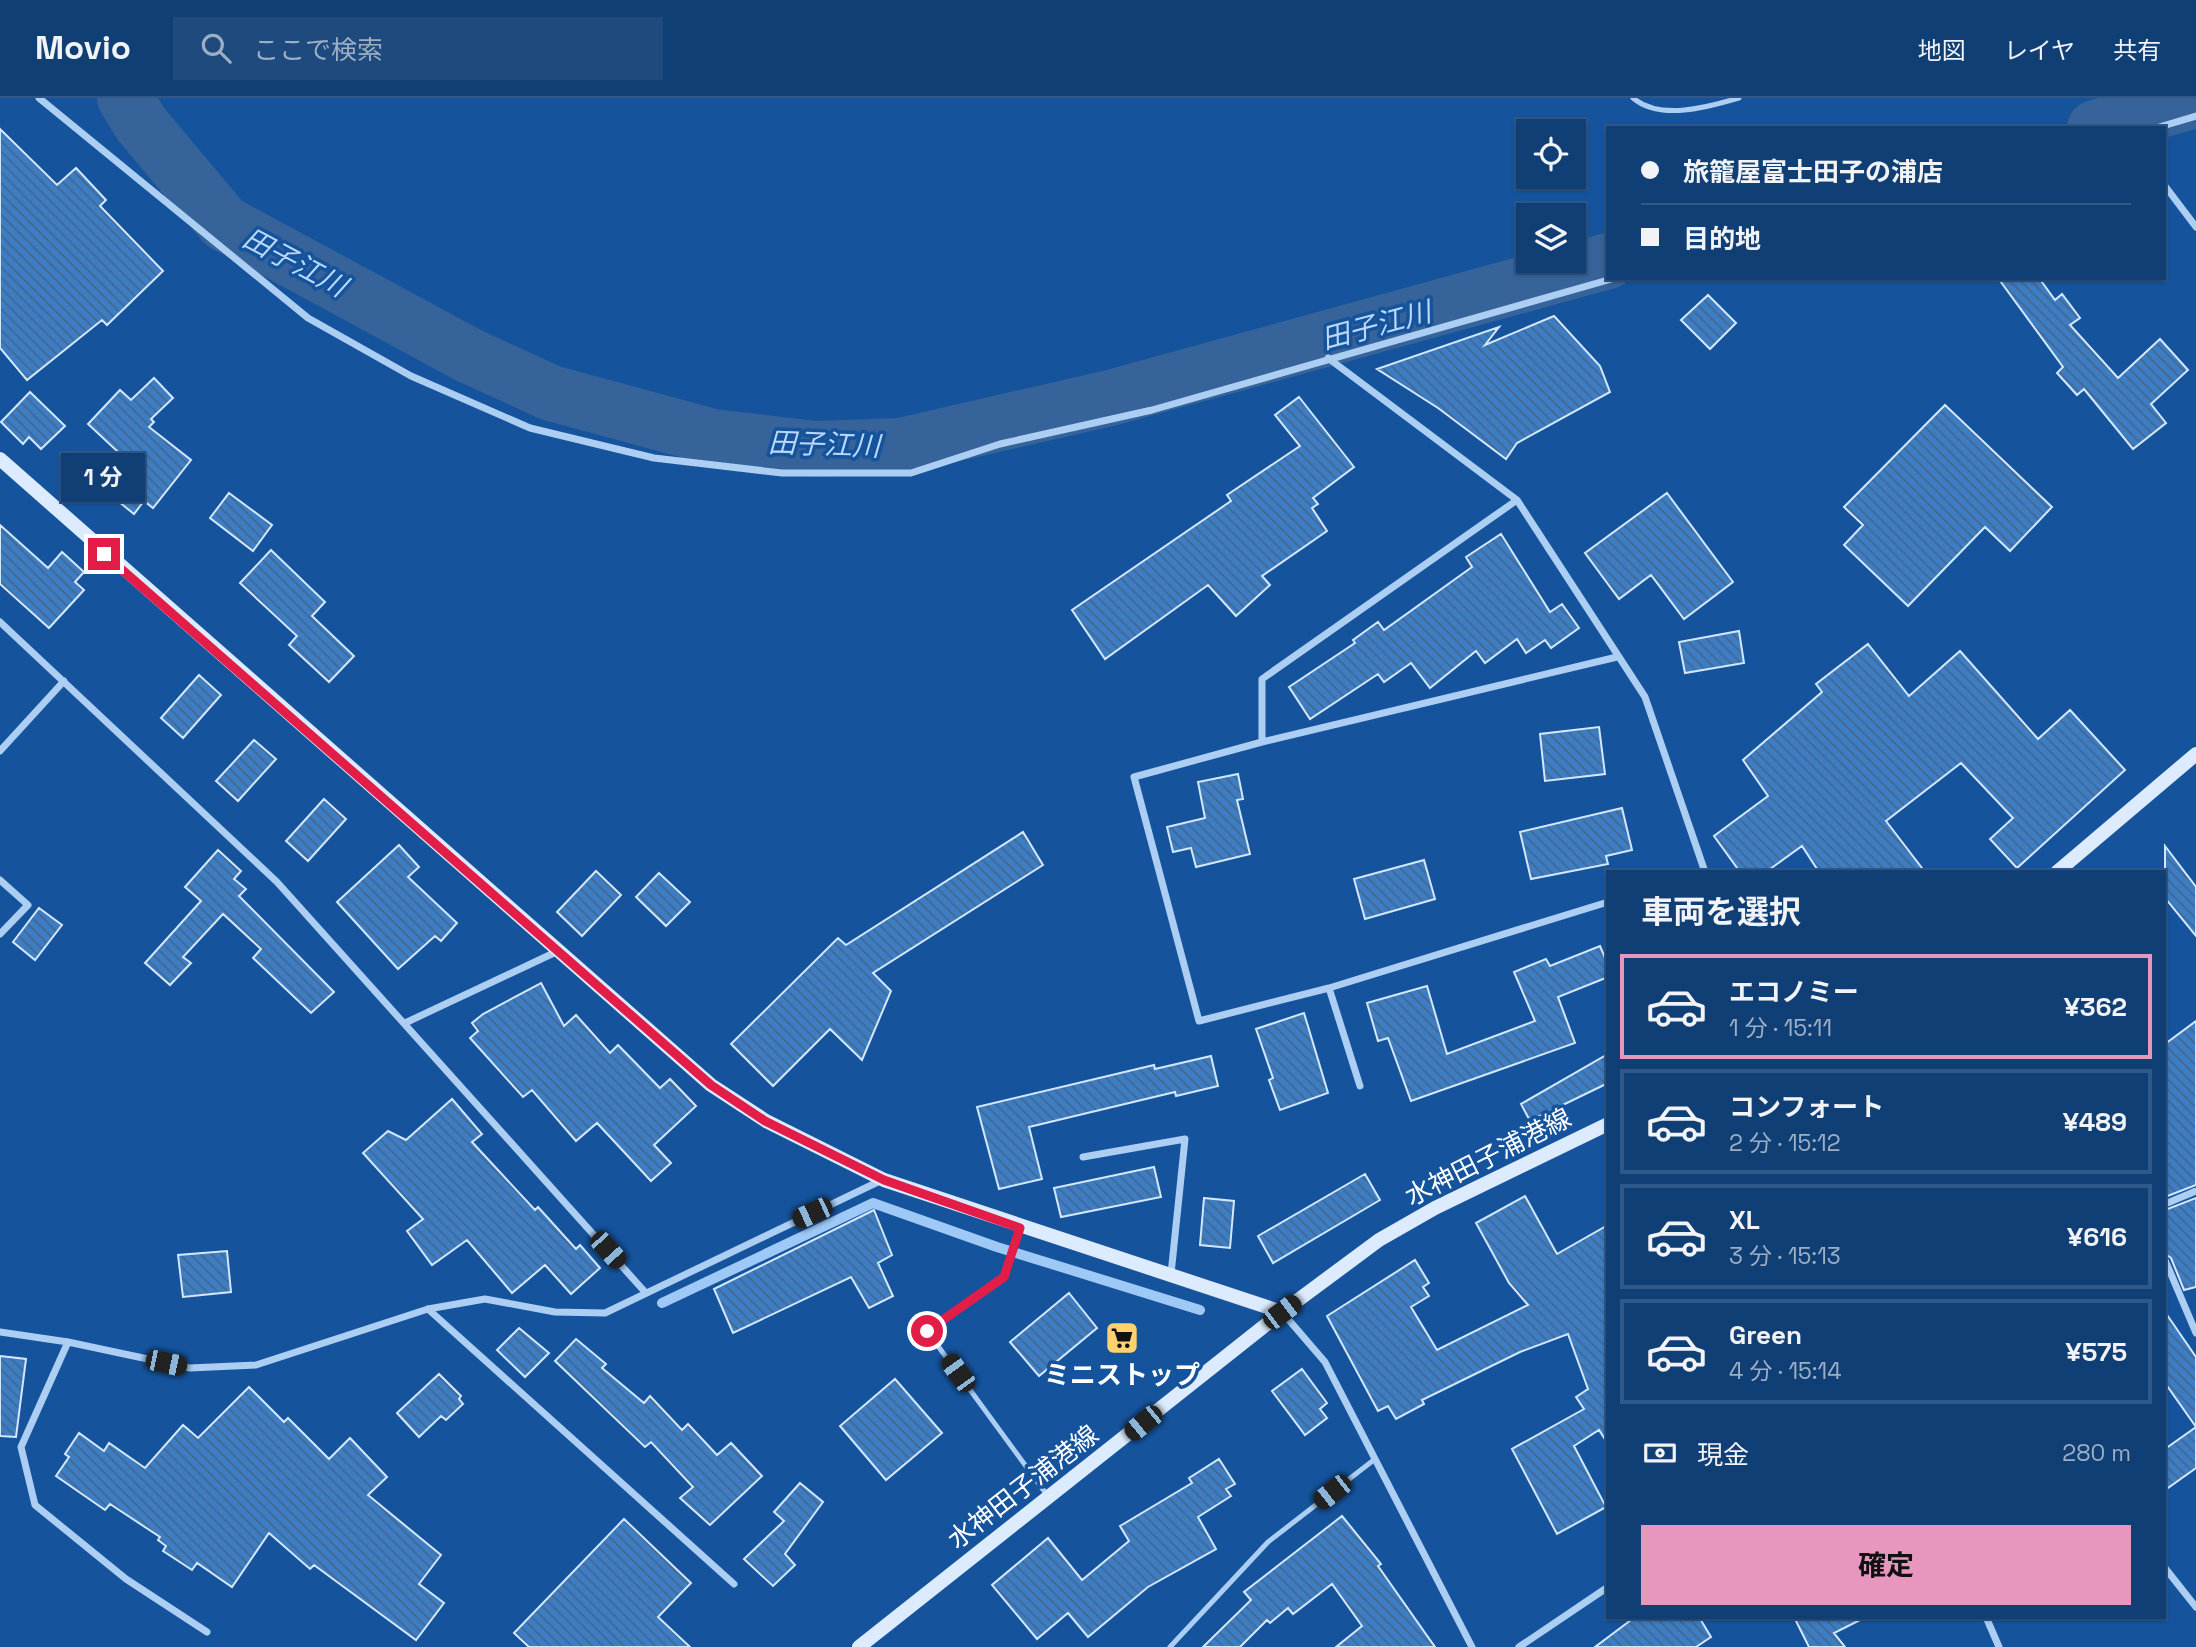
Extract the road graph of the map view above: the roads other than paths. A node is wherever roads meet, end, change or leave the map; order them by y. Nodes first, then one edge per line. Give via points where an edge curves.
1 (39, 98) edge
2 (1633, 98) edge
3 (1739, 98) edge
4 (2196, 116) edge
5 (2163, 126) edge
6 (2166, 187) edge
7 (2196, 226) edge
8 (1608, 280) edge
9 (1328, 358) junction
10 (0, 460) edge
11 (1517, 500) junction
12 (0, 622) edge
13 (1617, 657) junction
14 (64, 681) junction
15 (1262, 742) junction
16 (0, 751) edge
17 (2196, 754) edge
18 (1704, 870) edge
19 (2059, 870) edge
20 (0, 880) edge
21 (1606, 903) edge
22 (0, 934) edge
23 (556, 951) junction
24 (1329, 988) junction
25 (405, 1023) junction
26 (1360, 1086) dead end
27 (1606, 1125) edge
28 (1083, 1157) dead end
29 (884, 1180) junction
30 (2196, 1191) edge
31 (2166, 1204) edge
32 (1018, 1235) junction
33 (2166, 1262) edge
34 (1171, 1274) junction
35 (645, 1292) junction
36 (428, 1309) junction
37 (1282, 1312) junction
38 (0, 1332) edge
39 (2196, 1333) edge
40 (68, 1342) junction
41 (1374, 1459) junction
42 (1049, 1497) junction
43 (2166, 1569) edge
44 (734, 1584) dead end
45 (1606, 1588) edge
46 (2196, 1607) edge
47 (1987, 1619) edge
48 (208, 1632) dead end
49 (859, 1647) edge
50 (1170, 1647) edge
51 (1472, 1647) edge
52 (1519, 1647) edge
53 (1999, 1647) edge

1 - 9 street via 308,318 411,376 530,428 654,458 782,473 911,473 1000,444 1152,410
2 - 3 lane via 1645,108 1691,108
4 - 5 street
6 - 7 street
8 - 9 street
9 - 11 street
10 - 23 street
11 - 13 street
11 - 15 street via 1262,678
12 - 14 street
13 - 15 street
13 - 18 street via 1645,696
14 - 16 street
14 - 25 street via 277,882
15 - 24 street via 1134,777 1199,1021
17 - 19 street
20 - 22 street via 28,905
21 - 24 street
23 - 25 street
23 - 29 street via 711,1085 765,1121
24 - 26 street
25 - 35 street
27 - 37 street, 水神田子浦港線 via 1435,1208 1390,1234
28 - 34 street via 1185,1139
29 - 32 street
29 - 35 street
30 - 31 street
32 - 34 street
32 - 42 lane via 1004,1277 927,1331
33 - 39 street
34 - 37 street
35 - 36 street via 605,1313 555,1312 485,1299
36 - 40 street via 256,1365 190,1368
36 - 44 street
37 - 41 street via 1325,1363
37 - 42 street, 水神田子浦港線
38 - 40 street
40 - 48 street via 21,1447 35,1505 126,1579
41 - 50 lane via 1268,1542
41 - 51 street
42 - 49 street, 水神田子浦港線
43 - 46 street
45 - 52 street
47 - 53 street

